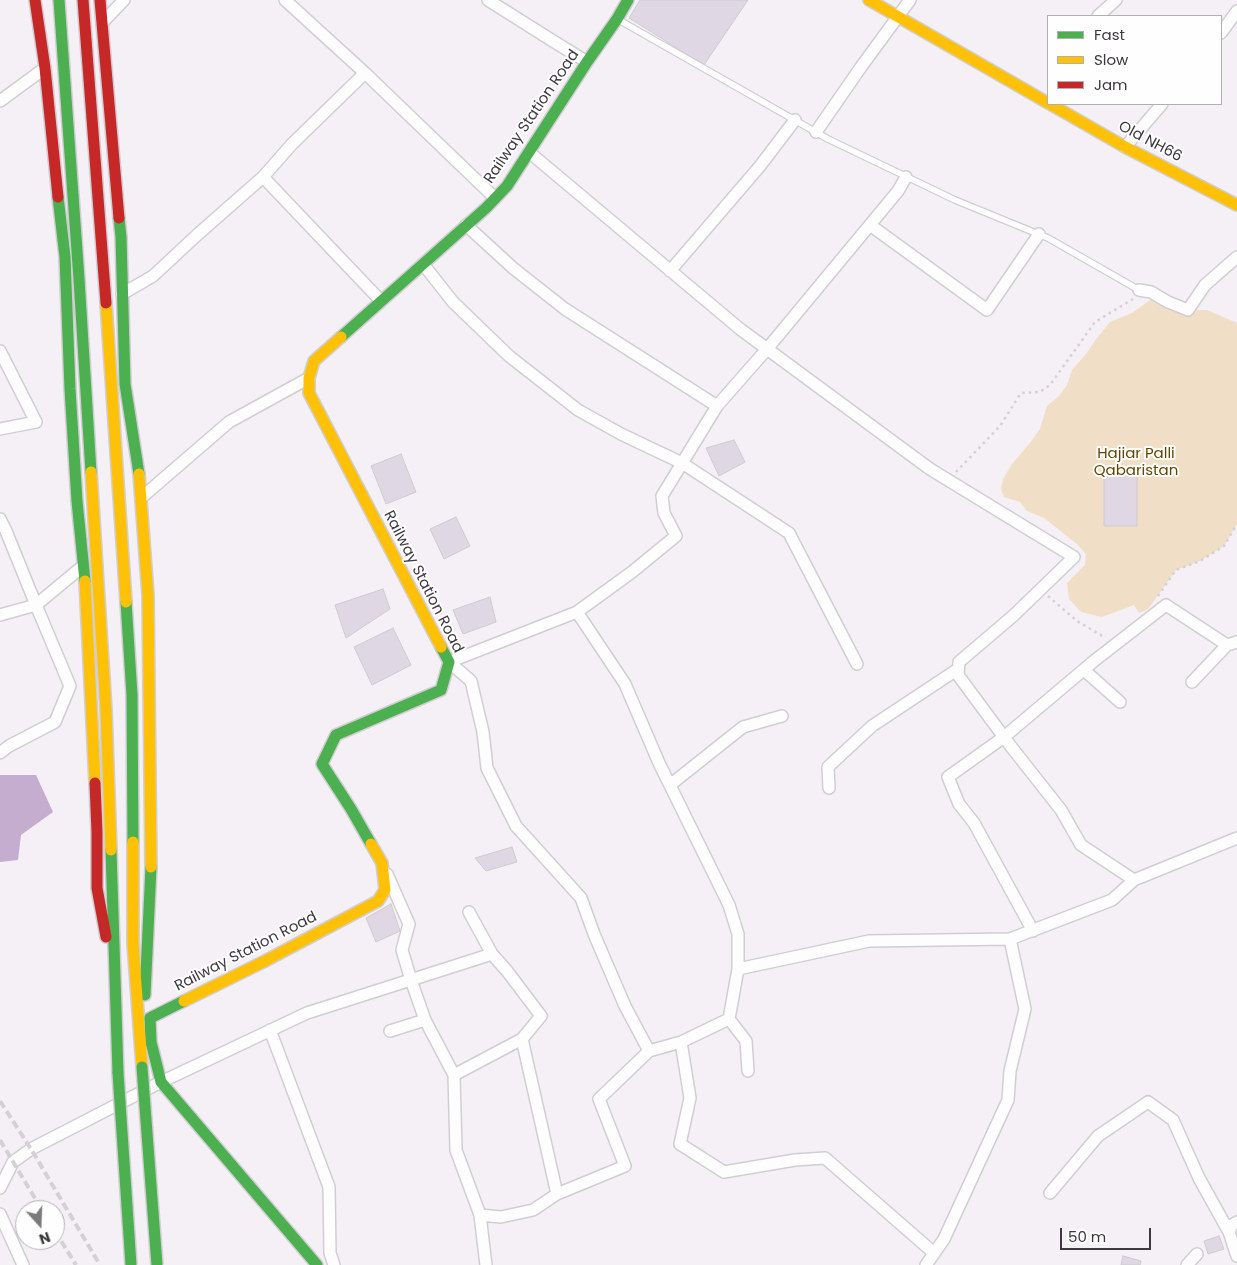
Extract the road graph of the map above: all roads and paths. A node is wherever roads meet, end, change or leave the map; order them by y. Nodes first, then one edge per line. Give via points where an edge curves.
1 (35, 0) edge
2 (59, 0) edge
3 (83, 0) edge
4 (100, 0) edge
5 (124, 0) edge
6 (287, 0) edge
7 (488, 0) edge
8 (628, 0) edge
9 (869, 0) edge
10 (910, 0) edge
11 (1116, 0) edge
12 (1237, 11) edge
13 (1099, 15) edge
14 (898, 16) junction
15 (617, 19) junction
16 (102, 22) junction
17 (1222, 31) edge
18 (587, 62) junction
19 (45, 68) junction
20 (365, 73) junction
21 (1047, 99) edge
22 (0, 101) edge
23 (1056, 105) edge
24 (1161, 105) edge
25 (796, 120) junction
26 (816, 132) junction
27 (1125, 147) junction
28 (529, 152) junction
29 (263, 177) junction
30 (906, 177) junction
31 (495, 198) junction
32 (1237, 205) edge
33 (466, 225) junction
34 (870, 225) junction
35 (1039, 234) junction
36 (1237, 257) edge
37 (423, 264) junction
38 (670, 270) junction
39 (1138, 290) joint
40 (1151, 292) junction
41 (122, 294) junction
42 (380, 301) junction
43 (767, 349) junction
44 (0, 351) edge
45 (310, 378) junction
46 (717, 406) junction
47 (0, 429) edge
48 (682, 463) junction
49 (948, 480) junction
50 (141, 498) junction
51 (0, 520) edge
52 (1237, 524) edge
53 (83, 566) junction
54 (1041, 590) junction
55 (1157, 597) dead end
56 (36, 606) junction
57 (577, 612) junction
58 (0, 615) edge
59 (1113, 634) dead end
60 (1232, 643) edge
61 (449, 662) junction
62 (857, 664) dead end
63 (958, 669) junction
64 (1084, 670) junction
65 (1192, 682) dead end
66 (1120, 702) dead end
67 (782, 716) dead end
68 (1004, 737) junction
69 (0, 753) edge
70 (670, 785) junction
71 (829, 788) dead end
72 (1237, 838) edge
73 (382, 864) junction
74 (1134, 880) junction
75 (469, 912) dead end
76 (1033, 931) junction
77 (1010, 940) junction
78 (492, 954) junction
79 (738, 969) junction
80 (114, 978) junction
81 (411, 980) junction
82 (729, 1019) junction
83 (425, 1020) junction
84 (270, 1030) junction
85 (390, 1031) dead end
86 (522, 1039) junction
87 (681, 1042) junction
88 (649, 1051) junction
89 (142, 1053) junction
90 (748, 1071) dead end
91 (454, 1075) junction
92 (161, 1082) junction
93 (0, 1188) edge
94 (1050, 1193) dead end
95 (557, 1194) junction
96 (0, 1214) edge
97 (480, 1215) junction
98 (1237, 1222) edge
99 (1229, 1232) junction
100 (934, 1253) junction
101 (1197, 1254) dead end
102 (1237, 1256) edge
103 (23, 1265) edge
104 (130, 1265) edge
105 (157, 1265) edge
106 (317, 1265) edge
107 (334, 1265) edge
108 (486, 1265) edge
109 (926, 1265) edge
110 (1187, 1265) edge

1 - 19 main road
2 - 80 main road via 106,710
3 - 89 main road via 132,695 133,943
4 - 16 main road
5 - 16 street
6 - 20 street
7 - 18 street
8 - 15 main road, Railway Station Road
9 - 14 main road, Old NH66
10 - 14 street
11 - 13 street
12 - 17 street
14 - 21 main road, Old NH66
14 - 26 street
15 - 18 main road, Railway Station Road
15 - 25 lane
16 - 41 main road via 121,237
18 - 28 main road, Railway Station Road
19 - 22 street
19 - 53 main road via 65,257 70,398
20 - 29 street
20 - 31 street
23 - 27 main road, Old NH66
24 - 27 street
25 - 26 lane
25 - 38 street
26 - 30 lane
27 - 32 main road, Old NH66
28 - 31 main road, Railway Station Road via 507,186
28 - 38 street
29 - 41 street via 153,276
29 - 42 street
30 - 34 street
30 - 35 lane
31 - 33 main road, Railway Station Road
33 - 37 main road, Railway Station Road
33 - 46 street via 565,309
34 - 35 street via 987,310
34 - 43 street
35 - 39 lane
36 - 40 street via 1205,285 1188,310
37 - 42 main road, Railway Station Road
37 - 48 street via 453,302 509,356 578,410
38 - 43 street
39 - 40 street
40 - 49 path via 1095,322 1050,385 1040,392 1021,393 1000,426
41 - 50 main road via 125,384
42 - 45 main road, Railway Station Road via 314,361
43 - 46 street
43 - 49 street
44 - 47 street via 36,422
45 - 50 street via 229,422
45 - 61 main road, Railway Station Road via 309,392
46 - 48 street
48 - 57 street via 662,496 664,513 676,536
48 - 62 street via 789,533
49 - 54 street via 1074,557
50 - 89 main road via 148,595 152,800
51 - 56 street
52 - 55 path via 1224,546 1200,561 1176,570
53 - 56 street
53 - 80 main road via 97,888
54 - 59 path via 1084,625 1104,637
54 - 63 street via 959,662
56 - 58 street
56 - 69 street via 70,686 55,722
57 - 61 street
57 - 70 street via 625,684
60 - 64 street via 1166,605
60 - 65 street
61 - 73 main road, Railway Station Road via 441,690 336,735 322,764
61 - 88 street via 470,682 483,732 487,768 516,826 581,898 625,1006
63 - 68 street via 958,675
63 - 71 street via 872,726 828,767
64 - 66 street
64 - 68 street
67 - 70 street via 743,727
68 - 74 street via 1061,810 1081,845
68 - 76 street via 948,776 959,804 974,823
70 - 79 street via 729,905 738,934
72 - 74 street
73 - 81 street via 409,924 402,950
73 - 92 main road, Railway Station Road via 385,890 378,900 150,1018 151,1042
74 - 76 street via 1112,900
75 - 78 street
76 - 77 street
77 - 79 street via 869,941
77 - 100 street via 1025,1009 1010,1071 1008,1100 944,1239
78 - 81 street
78 - 86 street via 541,1016
79 - 82 street
80 - 104 main road, bridge
81 - 83 street
81 - 84 street via 307,1013
82 - 87 street
82 - 90 street via 746,1041
83 - 85 street
83 - 91 street
84 - 92 street
84 - 107 street via 329,1187 330,1253
86 - 91 street
86 - 95 street
87 - 88 street
87 - 100 street via 690,1098 680,1144 724,1172 825,1158
88 - 95 street via 599,1099 625,1166
89 - 105 main road, bridge
91 - 97 street via 456,1150
92 - 93 street via 31,1149 13,1162
92 - 106 main road, Railway Station Road
94 - 99 street via 1098,1136 1148,1102 1173,1120 1199,1178
95 - 97 street via 533,1210 501,1216
96 - 103 street
97 - 108 street
98 - 99 street
99 - 102 street
100 - 109 street
101 - 110 street

